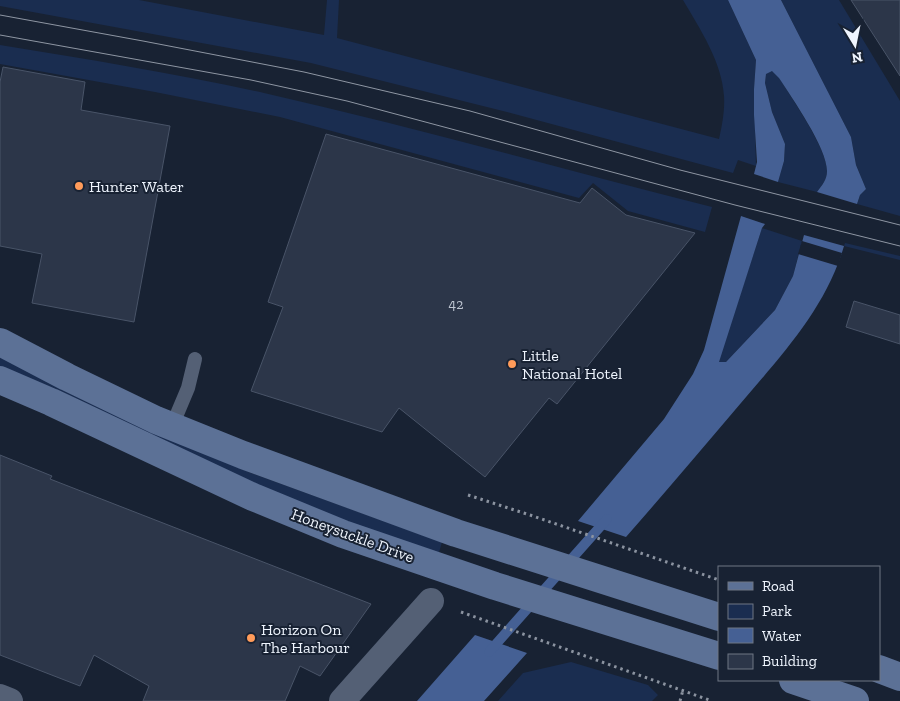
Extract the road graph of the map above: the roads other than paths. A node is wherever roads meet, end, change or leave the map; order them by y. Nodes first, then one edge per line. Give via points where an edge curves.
1 (0, 342) edge
2 (195, 359) dead end
3 (0, 380) edge
4 (172, 426) junction
5 (431, 601) dead end
6 (718, 616) edge
7 (718, 656) edge
8 (880, 669) edge
9 (900, 677) edge
10 (795, 681) edge
11 (0, 697) edge
12 (10, 701) edge
13 (342, 701) edge
14 (855, 701) edge

1 - 4 main road
2 - 4 lane via 188,388
3 - 7 main road, Honeysuckle Drive via 253,497 343,534 495,586
4 - 6 main road via 456,533
5 - 13 street
8 - 9 main road
10 - 14 main road
11 - 12 street

